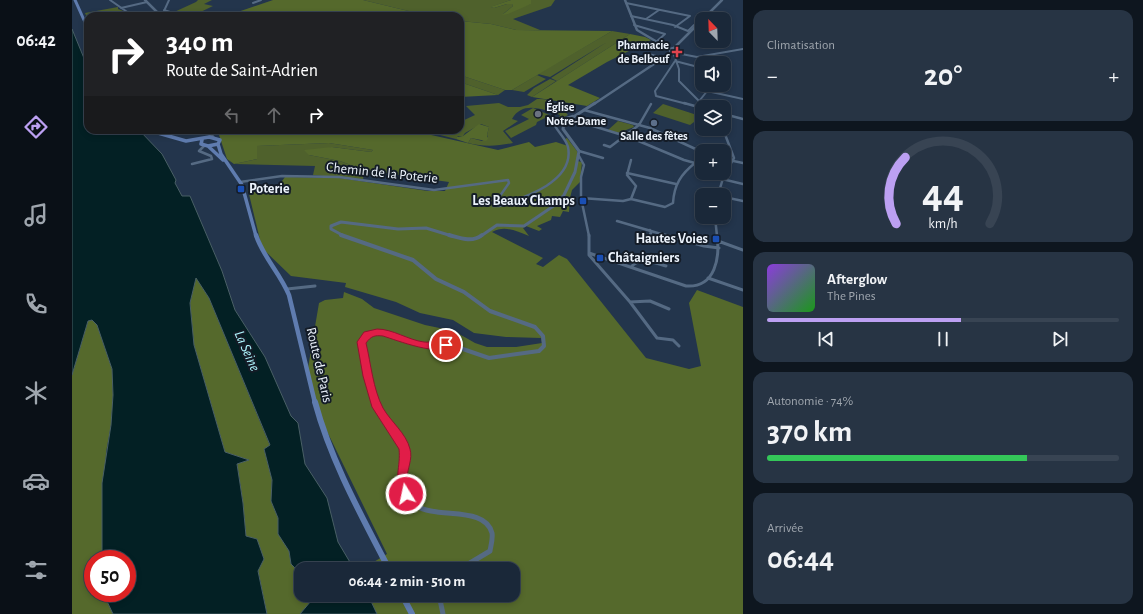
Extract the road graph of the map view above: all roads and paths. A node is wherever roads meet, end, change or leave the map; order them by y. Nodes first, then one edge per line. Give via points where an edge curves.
1 (76, 0) edge
2 (110, 0) edge
3 (169, 0) edge
4 (261, 0) edge
5 (722, 0) edge
6 (147, 1) edge
7 (625, 1) edge
8 (252, 3) dead end
9 (121, 8) junction
10 (164, 10) joint
11 (659, 10) junction
12 (127, 12) edge
13 (157, 12) edge
14 (169, 12) edge
15 (709, 12) edge
16 (631, 16) junction
17 (84, 19) edge
18 (646, 19) junction
19 (634, 25) junction
20 (694, 25) dead end
21 (695, 26) edge
22 (675, 27) junction
23 (656, 42) junction
24 (743, 49) edge
25 (671, 51) junction
26 (649, 54) dead end
27 (663, 58) junction
28 (675, 61) junction
29 (695, 66) edge
30 (706, 92) edge
31 (712, 92) edge
32 (743, 99) edge
33 (700, 100) joint
34 (651, 104) dead end
35 (695, 106) edge
36 (584, 110) junction
37 (574, 116) junction
38 (731, 116) edge
39 (570, 119) junction
40 (743, 119) edge
41 (638, 125) junction
42 (160, 134) edge
43 (161, 134) edge
44 (204, 134) edge
45 (208, 134) edge
46 (624, 135) junction
47 (726, 136) edge
48 (213, 137) junction
49 (203, 139) junction
50 (218, 144) junction
51 (604, 145) dead end
52 (204, 146) junction
53 (695, 149) edge
54 (579, 151) junction
55 (579, 156) junction
56 (603, 158) dead end
57 (631, 160) dead end
58 (733, 161) junction
59 (695, 163) joint
60 (731, 163) edge
61 (743, 163) edge
62 (192, 164) dead end
63 (229, 167) junction
64 (628, 173) junction
65 (726, 180) edge
66 (240, 182) junction
67 (676, 184) junction
68 (743, 184) edge
69 (581, 198) junction
70 (731, 198) edge
71 (631, 199) junction
72 (743, 201) edge
73 (617, 221) dead end
74 (716, 224) edge
75 (650, 230) junction
76 (639, 238) dead end
77 (718, 241) junction
78 (719, 248) junction
79 (743, 250) edge
80 (589, 253) junction
81 (666, 266) dead end
82 (631, 267) junction
83 (708, 278) junction
84 (314, 286) dead end
85 (287, 289) junction
86 (743, 290) edge
87 (630, 302) junction
88 (669, 309) dead end
89 (679, 346) dead end
90 (385, 562) edge
91 (472, 562) edge
92 (406, 602) edge
93 (440, 602) edge
94 (412, 614) edge
95 (443, 614) edge

1 - 17 main road
2 - 9 street
3 - 10 street
4 - 8 street
5 - 15 main road
6 - 9 street
6 - 13 main road
7 - 11 street
7 - 16 main road
9 - 12 street
10 - 14 street
11 - 18 street
11 - 22 street via 690,16
16 - 18 street
16 - 19 main road
18 - 22 street
19 - 23 main road
19 - 23 street via 665,34
20 - 22 street via 688,30
21 - 25 main road
23 - 25 main road
24 - 25 street via 697,57
25 - 27 main road
25 - 28 street
26 - 27 street
27 - 36 main road
28 - 29 street
28 - 33 street via 679,81
28 - 35 street via 655,91 657,97
30 - 33 street
31 - 32 street
34 - 41 street
36 - 37 main road
36 - 41 street
37 - 39 main road
37 - 66 street, Chemin de la Poterie via 564,119 555,126 563,136 568,151 562,171 537,193 499,206 493,206 508,180 434,190 340,177 282,176
38 - 40 street
39 - 46 street
39 - 54 main road via 564,124 563,129
41 - 46 street
41 - 53 street
42 - 52 main road via 172,141
43 - 49 main road via 176,140
44 - 49 main road
45 - 48 main road
46 - 51 street via 610,146
46 - 59 street
47 - 58 street via 734,156
48 - 49 main road
48 - 50 main road via 220,140
49 - 52 main road
50 - 52 main road
50 - 63 main road
52 - 62 street via 199,151 211,156 212,159
52 - 63 main road
54 - 55 main road
54 - 56 street
55 - 69 street via 584,165
55 - 91 main road via 575,172 561,200 534,216 524,226 498,225 471,240 426,228 398,229 341,222 330,227 336,233 413,260 441,283 464,292 494,313 535,327 543,336 544,346 538,352 494,358 480,356 451,345 417,344 384,332 368,334 362,342 377,407 405,449 402,480 406,494 421,509 435,513 474,516 491,526 494,538 490,551
57 - 64 street
58 - 60 street
58 - 61 street
59 - 67 street via 681,175
63 - 66 main road, Route de Paris
64 - 67 street
64 - 71 street via 636,185
65 - 68 street
66 - 85 main road, Route de Paris via 248,201 258,245
67 - 71 street via 673,203 669,206
69 - 71 street via 623,201
69 - 80 street via 589,233
70 - 72 street
73 - 75 street
74 - 77 street
75 - 76 street via 648,237
75 - 78 street
77 - 78 street
77 - 79 street
78 - 83 street via 719,260
80 - 82 street
80 - 87 street via 590,258
81 - 82 street via 640,260 634,262
82 - 83 street via 686,286 698,285
83 - 86 street
84 - 85 street
85 - 90 main road, Route de Paris via 325,434 350,492
87 - 88 street via 654,301
87 - 89 street via 657,338 673,340
92 - 94 main road
93 - 95 main road

